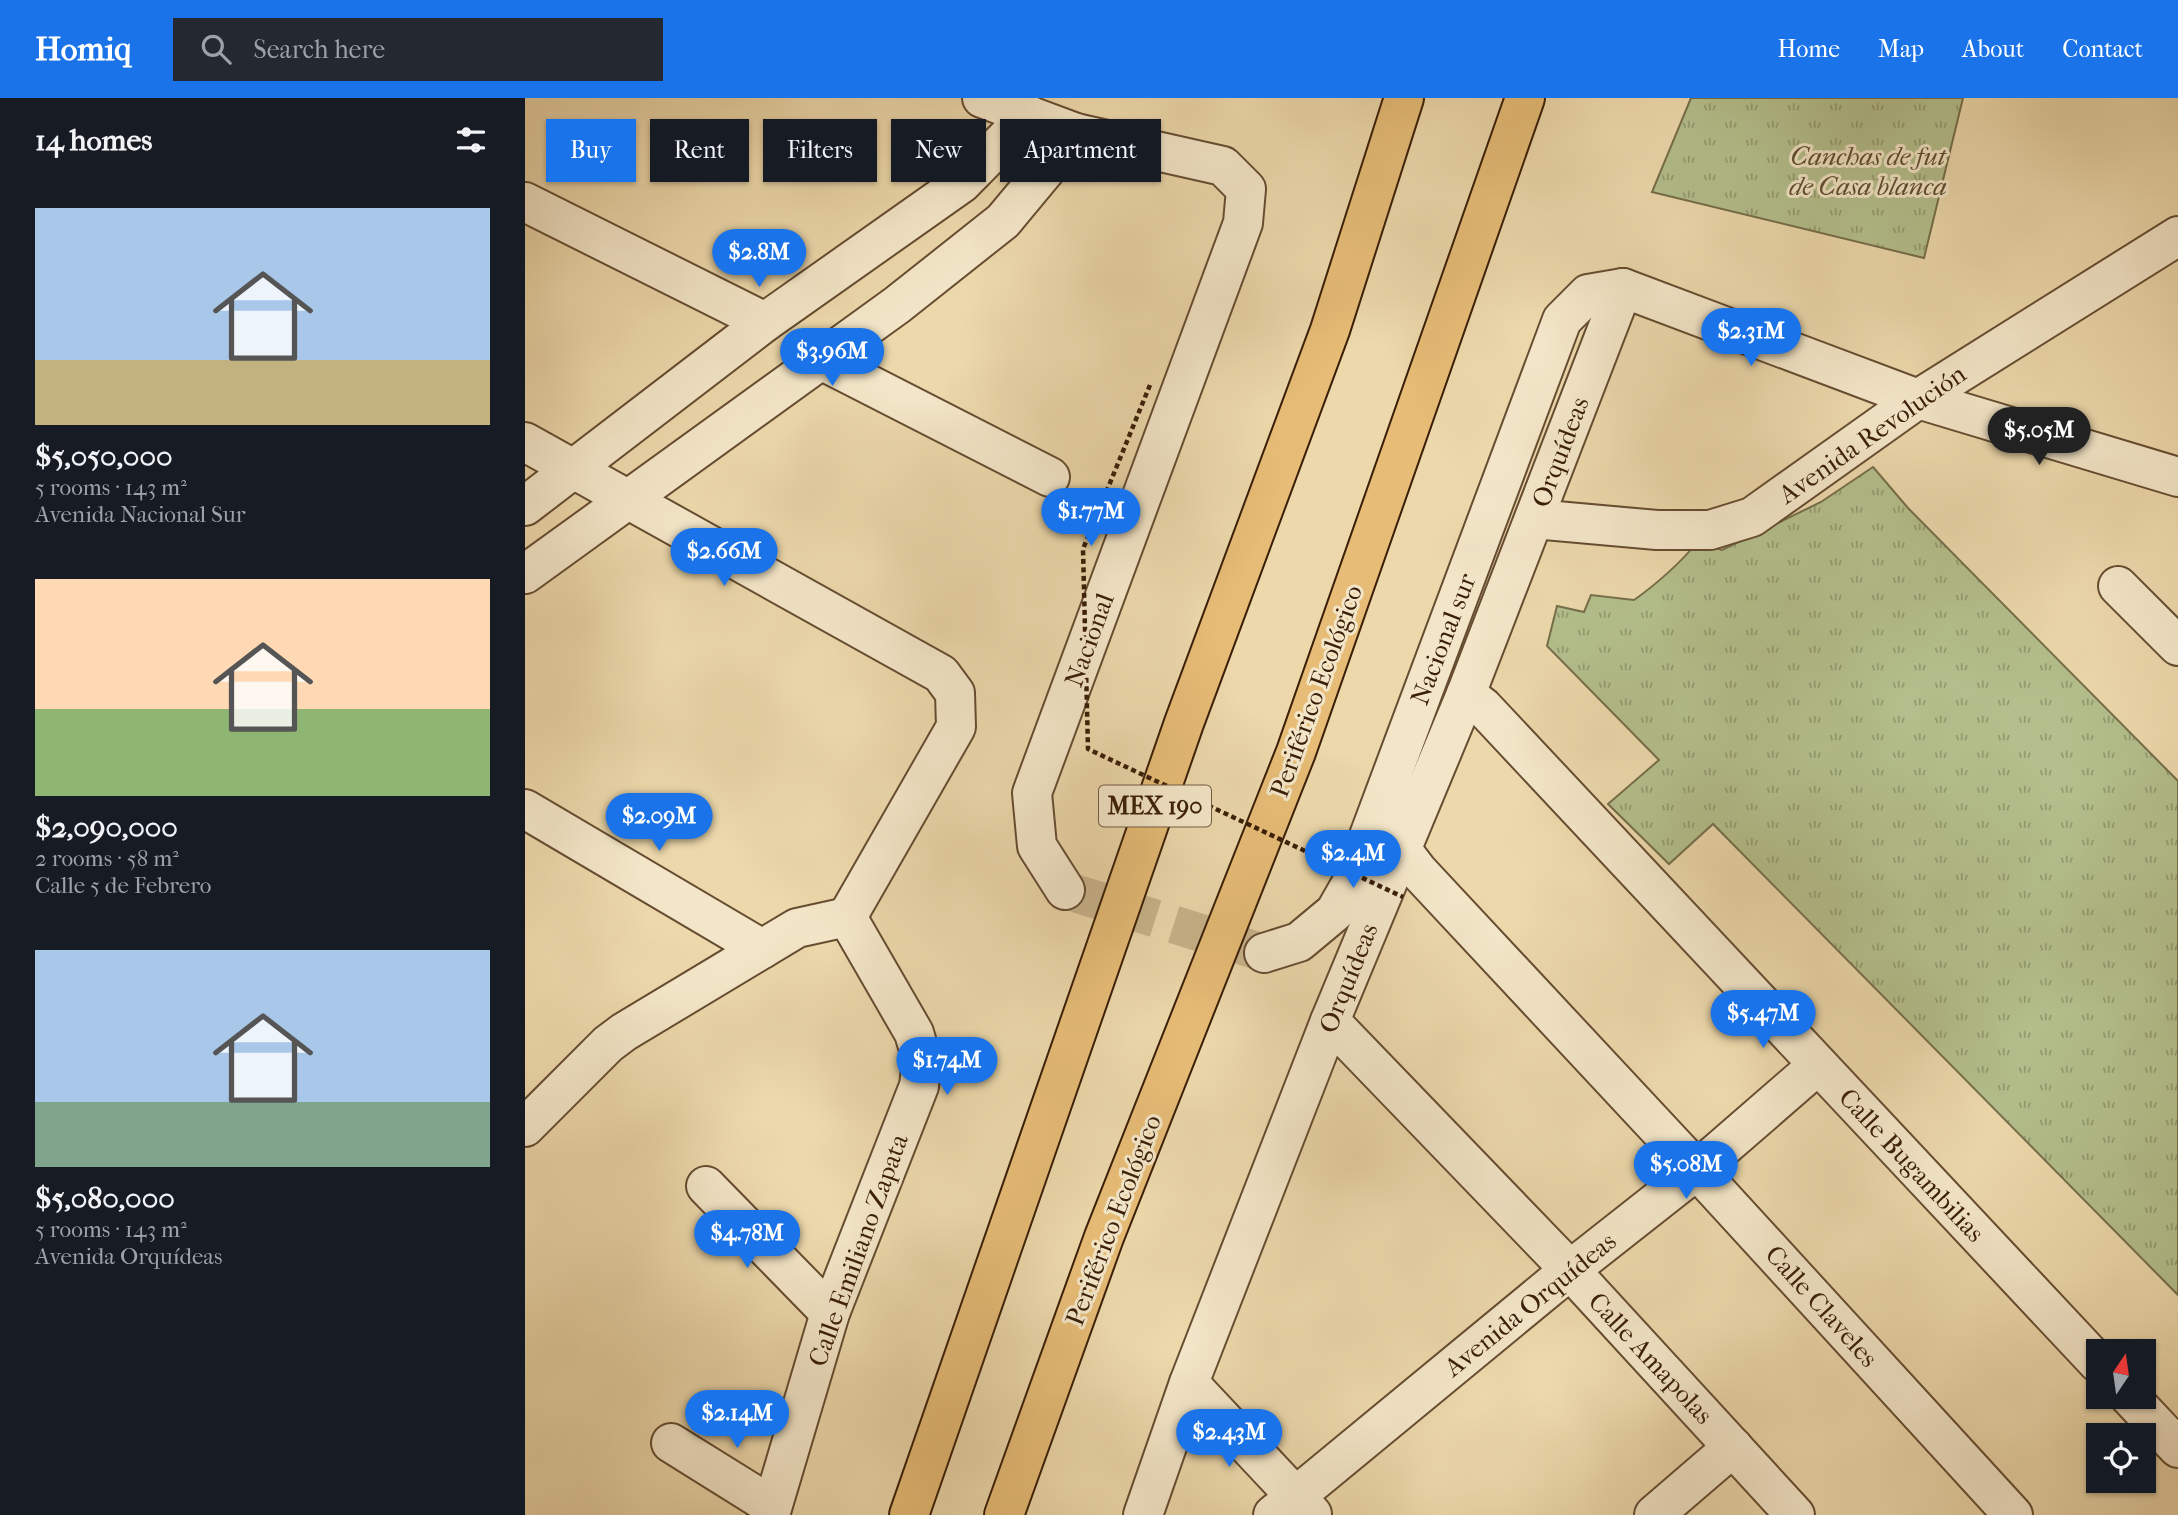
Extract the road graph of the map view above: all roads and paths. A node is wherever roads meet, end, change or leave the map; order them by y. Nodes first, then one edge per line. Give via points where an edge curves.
1 (982, 98) edge
2 (1383, 98) edge
3 (1404, 98) edge
4 (1525, 98) edge
5 (1029, 115) junction
6 (1039, 119) edge
7 (1161, 152) edge
8 (1035, 182) edge
9 (525, 202) edge
10 (2178, 236) edge
11 (1606, 291) junction
12 (765, 322) junction
13 (1330, 330) junction
14 (821, 360) junction
15 (1150, 385) dead end
16 (1918, 399) junction
17 (525, 442) edge
18 (575, 469) junction
19 (1051, 477) dead end
20 (2178, 477) edge
21 (626, 499) junction
22 (525, 506) edge
23 (1534, 519) junction
24 (525, 574) edge
25 (2118, 586) dead end
26 (2178, 646) edge
27 (1466, 694) junction
28 (525, 809) edge
29 (1402, 850) junction
30 (1065, 890) tunnel mouth
31 (1403, 897) dead end
32 (847, 917) junction
33 (762, 949) junction
34 (1264, 953) tunnel mouth
35 (1330, 1021) junction
36 (1818, 1065) junction
37 (525, 1127) edge
38 (1697, 1170) junction
39 (706, 1186) dead end
40 (1570, 1270) junction
41 (830, 1313) junction
42 (2086, 1350) edge
43 (1189, 1383) junction
44 (2141, 1409) edge
45 (671, 1443) dead end
46 (1733, 1447) junction
47 (2178, 1448) edge
48 (1294, 1509) edge
49 (771, 1511) edge
50 (909, 1515) edge
51 (1004, 1515) edge
52 (1143, 1515) edge
53 (1654, 1515) edge
54 (1795, 1515) edge
55 (2013, 1515) edge

1 - 5 street
2 - 13 highway
3 - 13 highway, MEX 190
4 - 51 highway, Periférico Ecológico via 1296,752 1104,1237
5 - 6 street
5 - 12 street via 962,183
7 - 30 street, Nacional via 1223,166 1246,189 1243,223 1032,793 1037,846
8 - 14 street via 1003,220
9 - 12 street
10 - 16 street, Avenida Revolución
11 - 16 street
11 - 23 street, Orquídeas
11 - 34 street, Nacional sur via 1562,320 1351,884 1335,912 1299,942
12 - 18 street
13 - 50 highway, MEX 190 via 1184,723
14 - 19 street
14 - 21 street
15 - 31 path, bridge via 1083,549 1089,749
16 - 20 street
16 - 23 street, Avenida Revolución via 1752,517 1710,530
17 - 18 street
18 - 21 street
18 - 22 street
21 - 24 street
21 - 32 street via 941,674 955,693 956,727
23 - 27 street, Orquídeas
25 - 26 street
27 - 29 street, Orquídeas
27 - 36 street, Calle Bugambilias
28 - 33 street
29 - 35 street, Orquídeas
29 - 38 street, Calle Claveles
32 - 33 street via 797,928
32 - 41 street, Calle Emiliano Zapata via 914,1033 922,1060 919,1086
33 - 37 street via 608,1044
35 - 40 street, Calle Amapolas
35 - 43 street, Orquídeas
36 - 38 street, Avenida Orquídeas
36 - 42 street, Calle Bugambilias
38 - 40 street, Avenida Orquídeas
38 - 55 street, Calle Claveles
39 - 41 street
40 - 46 street, Calle Amapolas
40 - 48 street, Avenida Orquídeas
41 - 49 street, Calle Emiliano Zapata
43 - 48 street
43 - 52 street, Orquídeas
44 - 47 street
45 - 49 street
46 - 53 street
46 - 54 street, Calle Amapolas

